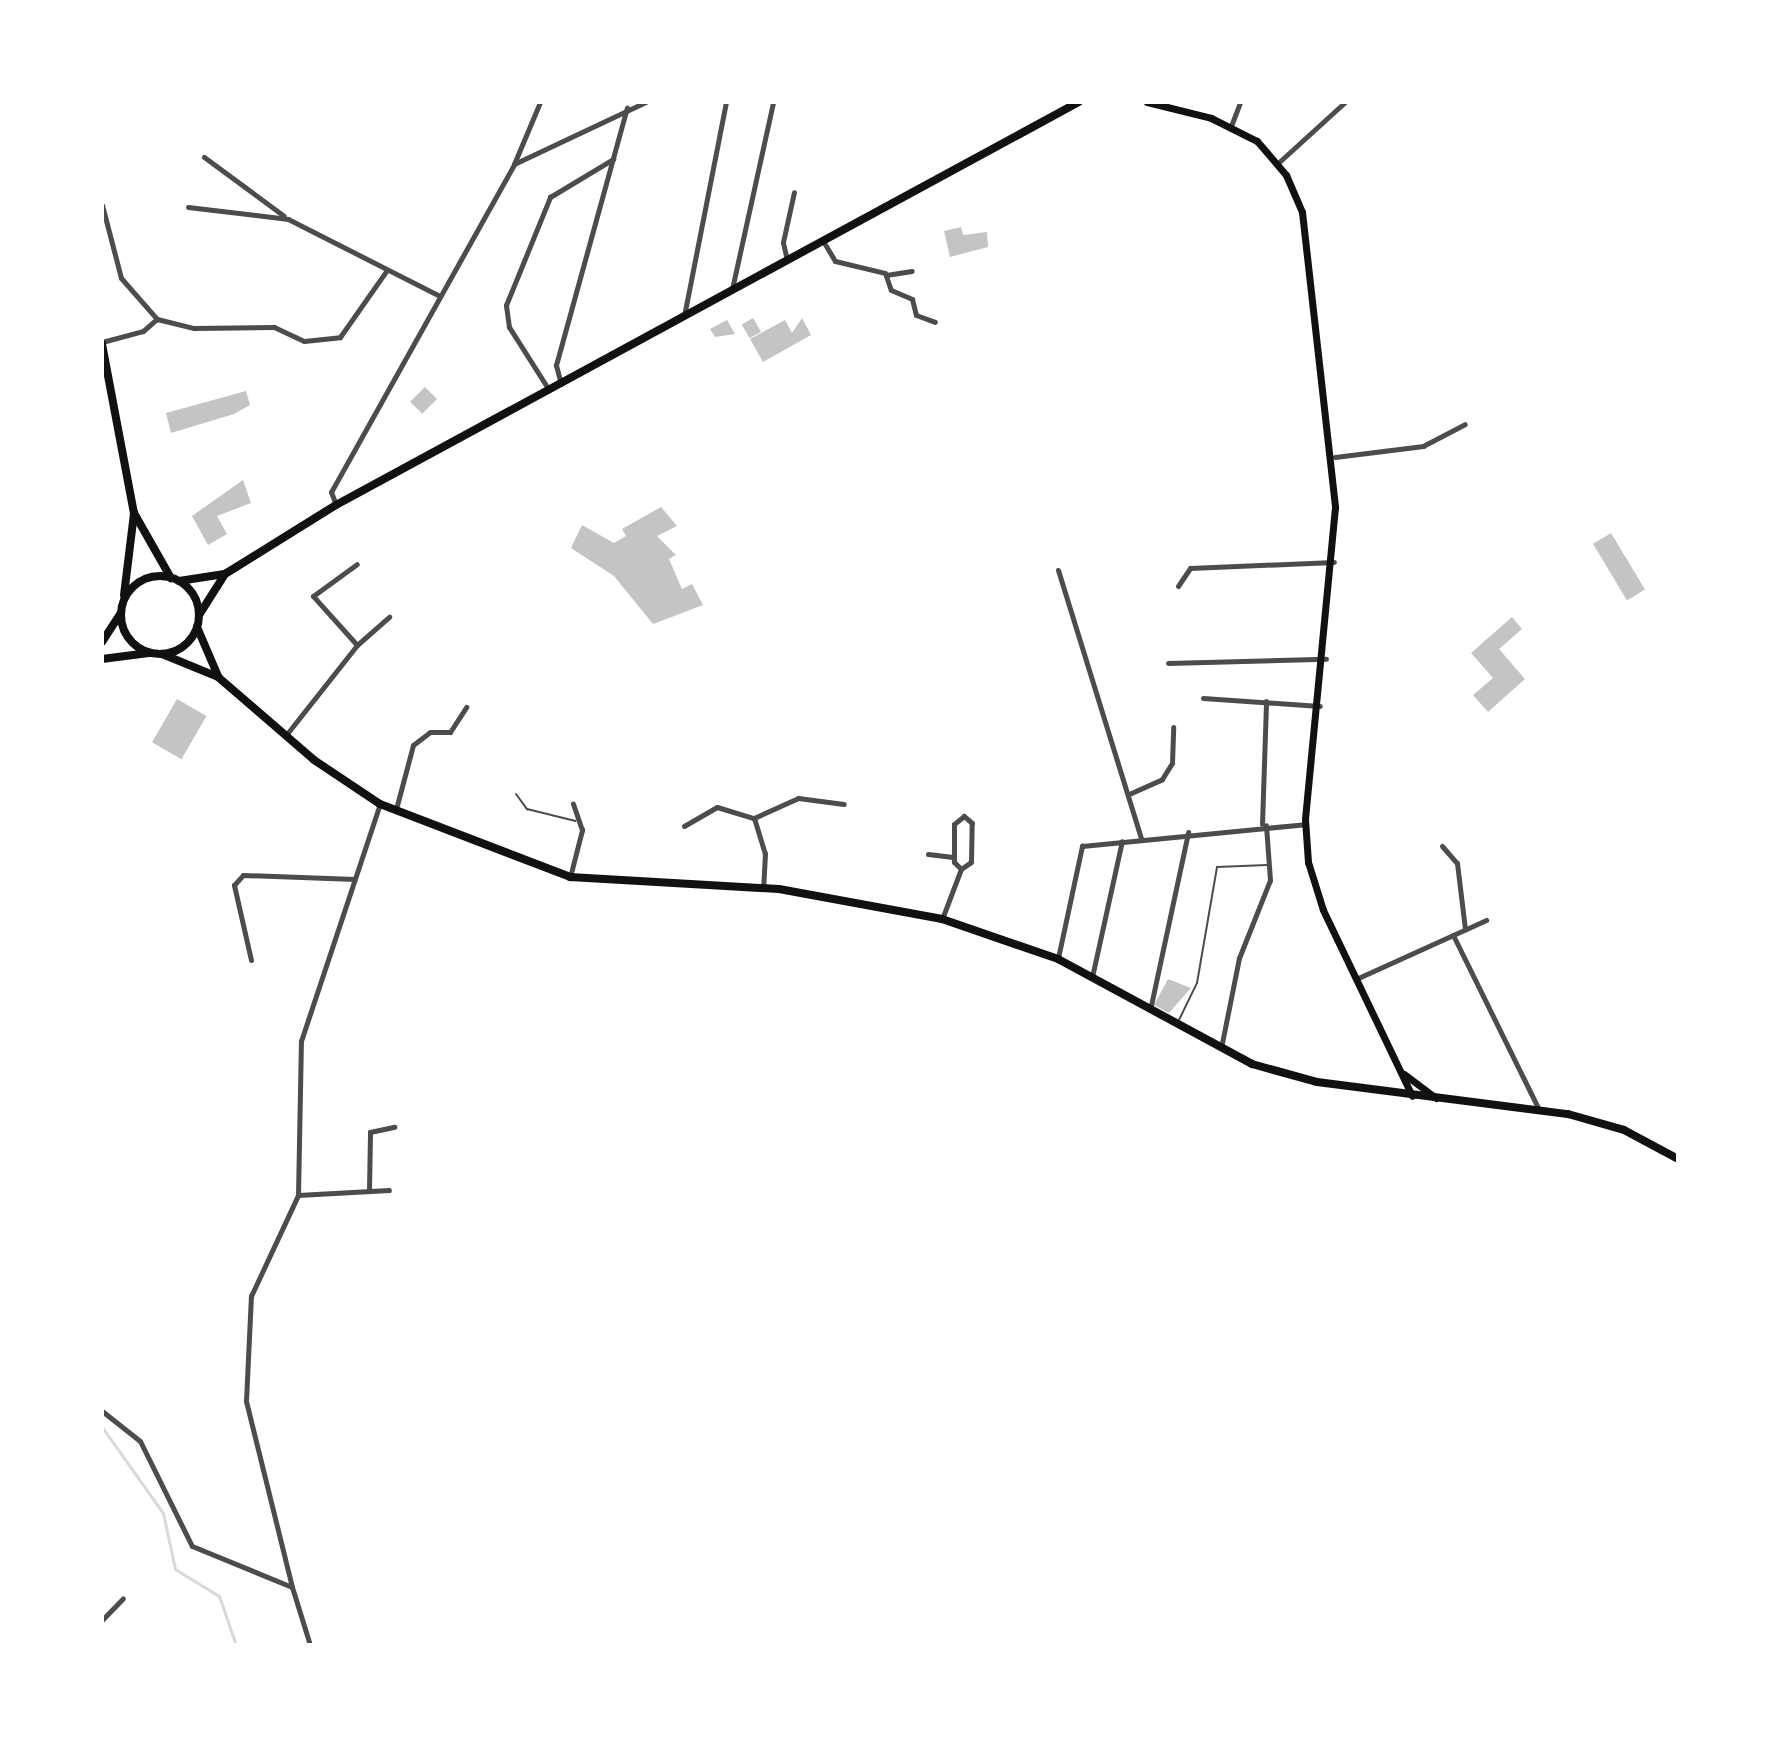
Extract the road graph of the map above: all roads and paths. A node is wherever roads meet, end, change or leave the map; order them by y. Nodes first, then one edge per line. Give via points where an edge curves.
1 (540, 102) edge
2 (646, 102) edge
3 (726, 102) edge
4 (773, 102) edge
5 (1079, 102) edge
6 (1147, 102) edge
7 (1240, 102) edge
8 (1345, 102) edge
9 (627, 108) junction
10 (1231, 126) junction
11 (204, 157) dead end
12 (613, 159) junction
13 (1278, 163) junction
14 (514, 164) junction
15 (794, 192) dead end
16 (102, 205) edge
17 (188, 207) dead end
18 (288, 219) junction
19 (823, 241) junction
20 (787, 261) junction
21 (387, 270) junction
22 (912, 271) dead end
23 (886, 275) junction
24 (731, 293) junction
25 (438, 295) junction
26 (684, 316) junction
27 (157, 319) junction
28 (935, 322) dead end
29 (102, 343) edge
30 (105, 372) edge
31 (561, 384) junction
32 (549, 391) junction
33 (1465, 424) dead end
34 (1335, 457) junction
35 (336, 505) junction
36 (134, 513) junction
37 (1334, 562) junction
38 (357, 564) dead end
39 (1058, 570) dead end
40 (225, 574) junction
41 (175, 579) junction
42 (1178, 586) dead end
43 (124, 600) junction
44 (121, 613) junction
45 (199, 615) junction
46 (389, 617) dead end
47 (197, 627) junction
48 (102, 642) edge
49 (357, 645) junction
50 (149, 653) junction
51 (162, 654) junction
52 (102, 659) edge
53 (1326, 659) junction
54 (1168, 663) dead end
55 (218, 677) junction
56 (1203, 698) dead end
57 (1266, 701) junction
58 (1320, 706) junction
59 (466, 707) dead end
60 (1173, 727) dead end
61 (286, 736) junction
62 (516, 794) dead end
63 (1129, 794) junction
64 (380, 804) junction
65 (573, 804) dead end
66 (844, 804) dead end
67 (395, 810) junction
68 (754, 818) junction
69 (581, 822) junction
70 (1264, 824) junction
71 (1305, 824) junction
72 (684, 826) dead end
73 (1188, 832) junction
74 (1141, 838) junction
75 (1122, 841) junction
76 (1442, 846) dead end
77 (928, 854) dead end
78 (953, 857) junction
79 (1269, 865) junction
80 (961, 869) junction
81 (570, 877) junction
82 (355, 879) junction
83 (763, 889) junction
84 (942, 919) junction
85 (1486, 920) dead end
86 (1465, 929) junction
87 (1453, 935) junction
88 (1058, 959) junction
89 (251, 960) dead end
90 (1091, 979) junction
91 (1356, 979) junction
92 (1149, 1013) junction
93 (1175, 1028) junction
94 (1220, 1051) junction
95 (1402, 1073) junction
96 (1412, 1096) junction
97 (1436, 1098) junction
98 (1538, 1108) junction
99 (394, 1127) dead end
100 (1678, 1159) edge
101 (389, 1190) dead end
102 (369, 1191) junction
103 (298, 1195) junction
104 (102, 1411) edge
105 (292, 1587) junction
106 (123, 1598) dead end
107 (102, 1620) edge
108 (310, 1645) edge

1 - 14 street
2 - 9 street
3 - 26 street
4 - 24 street
5 - 19 main road
6 - 10 main road
7 - 10 street
8 - 13 street
9 - 12 street
9 - 14 street
10 - 13 main road
11 - 18 street
12 - 31 street via 556,365
12 - 32 street via 550,197 504,317
13 - 34 main road via 1302,212
14 - 25 street
15 - 20 street via 783,242
16 - 27 street via 121,278
17 - 18 street
18 - 21 street
19 - 20 main road
19 - 23 street via 845,268
20 - 24 main road
21 - 25 street
21 - 27 street via 340,337 304,341 274,327 194,328
22 - 23 street
23 - 28 street via 891,290 912,299 916,315
24 - 26 main road
25 - 35 street via 331,492
26 - 31 main road
27 - 29 street via 143,331
29 - 30 main road
30 - 36 main road
31 - 32 main road
32 - 35 main road
33 - 34 street via 1423,446
34 - 37 main road
35 - 40 main road
36 - 41 main road
36 - 43 main road
37 - 42 street via 1190,568
37 - 53 main road
38 - 49 street via 313,596
39 - 63 street
40 - 41 main road
40 - 45 main road
41 - 43 main road via 144,579
41 - 45 main road
43 - 44 main road
44 - 48 main road
44 - 50 main road via 128,638
45 - 47 main road
46 - 49 street
47 - 51 main road via 184,646
47 - 55 main road
49 - 61 street
50 - 51 main road
50 - 52 main road
51 - 55 main road
53 - 54 street
53 - 58 main road
55 - 61 main road
56 - 57 street
57 - 58 street
57 - 70 street
58 - 71 main road
59 - 67 street via 450,732 428,733 413,745
60 - 63 street via 1172,763 1162,779
61 - 64 main road
62 - 69 lane via 527,809
63 - 74 street
64 - 67 main road
64 - 82 street
65 - 69 street
66 - 68 street via 798,798
67 - 81 main road
68 - 72 street via 717,807
68 - 83 street via 765,853
69 - 81 street
70 - 71 street
70 - 73 street
70 - 79 street
71 - 91 main road via 1314,887
73 - 74 street
73 - 92 street
74 - 75 street
75 - 88 street via 1082,846
75 - 90 street
76 - 86 street via 1457,863
77 - 78 street
78 - 80 street
78 - 80 street via 954,824 967,817 971,862
79 - 93 lane via 1217,867 1197,983
79 - 94 street
80 - 84 street
81 - 83 main road
82 - 89 street via 243,875 234,885
82 - 103 street via 297,1063
83 - 84 main road
84 - 88 main road
85 - 86 street
86 - 87 street
87 - 91 street
87 - 98 street
88 - 90 main road
90 - 92 main road
91 - 95 main road
92 - 93 main road
93 - 94 main road
94 - 96 main road via 1283,1074
95 - 96 main road
95 - 97 main road
96 - 97 main road
97 - 98 main road
98 - 100 main road via 1624,1130
99 - 102 street via 370,1132
101 - 102 street
102 - 103 street
103 - 105 street via 256,1273 246,1401
104 - 105 street via 140,1441 192,1546
105 - 108 street
106 - 107 street

